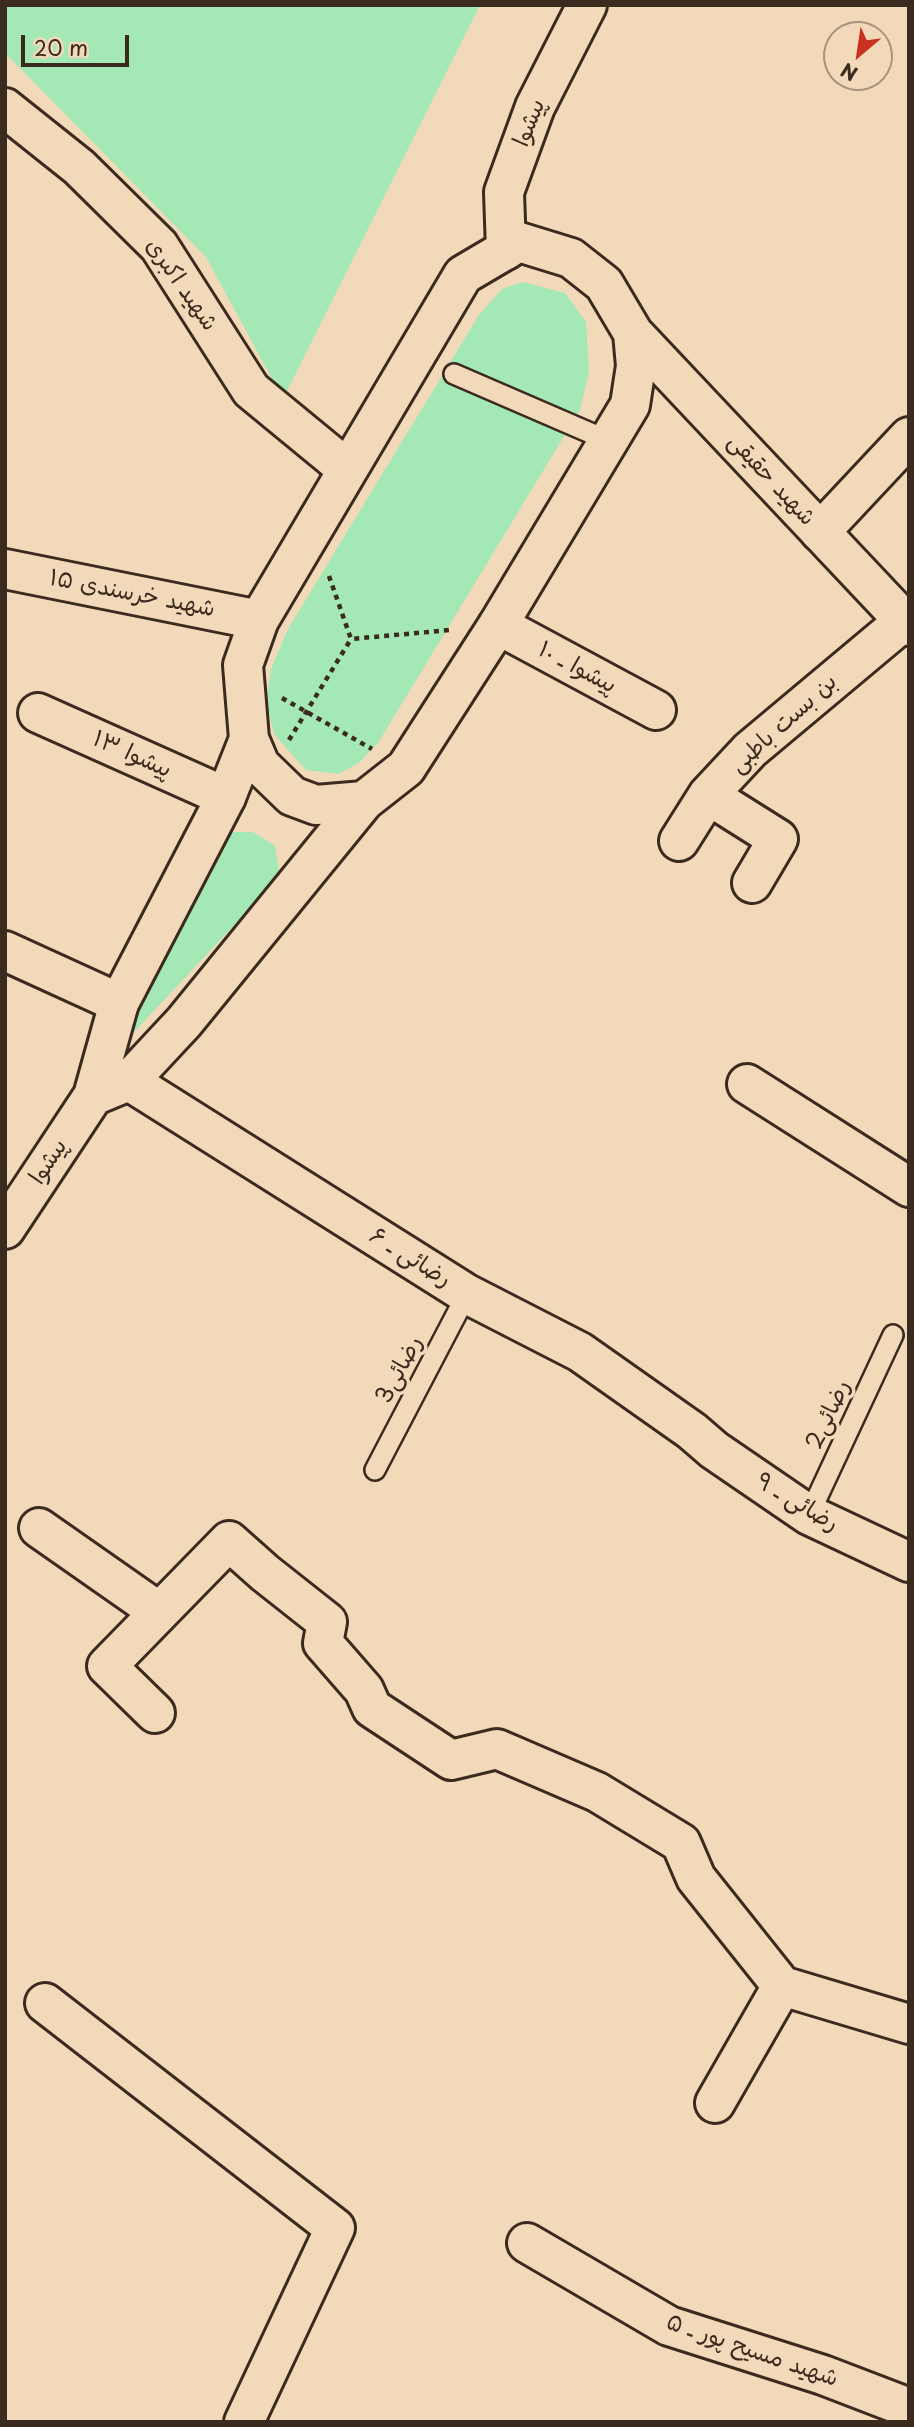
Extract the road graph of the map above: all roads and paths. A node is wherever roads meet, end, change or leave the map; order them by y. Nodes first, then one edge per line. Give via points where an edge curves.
1 (587, 5) edge
2 (5, 108) edge
3 (506, 250) junction
4 (633, 333) junction
5 (454, 374) dead end
6 (909, 437) edge
7 (609, 441) junction
8 (347, 469) junction
9 (312, 529) junction
10 (820, 532) junction
11 (5, 569) edge
12 (259, 620) junction
13 (906, 624) edge
14 (498, 625) junction
15 (351, 639) junction
16 (243, 675) junction
17 (656, 710) dead end
18 (305, 712) junction
19 (38, 713) dead end
20 (249, 739) junction
21 (406, 768) junction
22 (270, 775) junction
23 (708, 794) junction
24 (226, 797) junction
25 (364, 801) junction
26 (679, 841) dead end
27 (752, 883) dead end
28 (5, 951) edge
29 (119, 1003) junction
30 (129, 1081) junction
31 (747, 1084) dead end
32 (93, 1096) junction
33 (909, 1187) edge
34 (5, 1229) edge
35 (467, 1294) junction
36 (893, 1335) dead end
37 (692, 1431) joint
38 (375, 1469) dead end
39 (810, 1515) junction
40 (39, 1528) dead end
41 (909, 1562) edge
42 (159, 1612) junction
43 (155, 1713) dead end
44 (782, 1986) junction
45 (45, 2003) dead end
46 (909, 2024) edge
47 (715, 2103) dead end
48 (527, 2243) dead end
49 (909, 2408) edge
50 (244, 2422) edge

1 - 3 street, پیشوا via 535,107 504,192
2 - 8 street, شهید اکبری via 79,167 159,246 251,390
3 - 4 street via 519,242 570,258 604,284
3 - 8 street via 463,275
4 - 7 street via 636,366 630,405
4 - 10 street, شهید حقیقی
5 - 7 lane
6 - 10 street
7 - 14 street
8 - 9 street
9 - 12 street
9 - 15 path
10 - 13 street, شهید حقیقی
11 - 12 street, شهید خرسندی ۱۵
12 - 16 street
13 - 23 street, بن بست باطبی via 750,750
14 - 15 path
14 - 17 street, پیشوا ـ ۱۰
14 - 21 street
15 - 18 path
16 - 18 path
16 - 20 street
18 - 21 path
18 - 22 path
19 - 24 street, پیشوا ۱۳
20 - 22 street via 260,765
20 - 24 street, پیشوا
21 - 25 street
22 - 25 street via 292,796 316,805
23 - 26 street, بن بست باطبی
23 - 27 street via 778,839
24 - 29 street, پیشوا
25 - 30 street via 184,1022
28 - 29 street
29 - 32 street, پیشوا
30 - 32 street
30 - 35 street, رضائی ـ ۶
31 - 33 street
32 - 34 street, پیشوا
35 - 37 street, رضائی ـ ۶ via 580,1352
35 - 38 lane, رضائی3
36 - 39 lane, رضائی2
37 - 39 street, رضائی ـ ۹
39 - 41 street, رضائی ـ ۹
40 - 42 street
42 - 43 street via 107,1665
42 - 44 street via 229,1541 327,1622 323,1643 364,1690 372,1708 451,1760 497,1749 597,1792 681,1843 696,1878
44 - 46 street
44 - 47 street
45 - 50 street via 335,2228
48 - 49 street, شهید مسیح پور ـ ۵ via 669,2326

